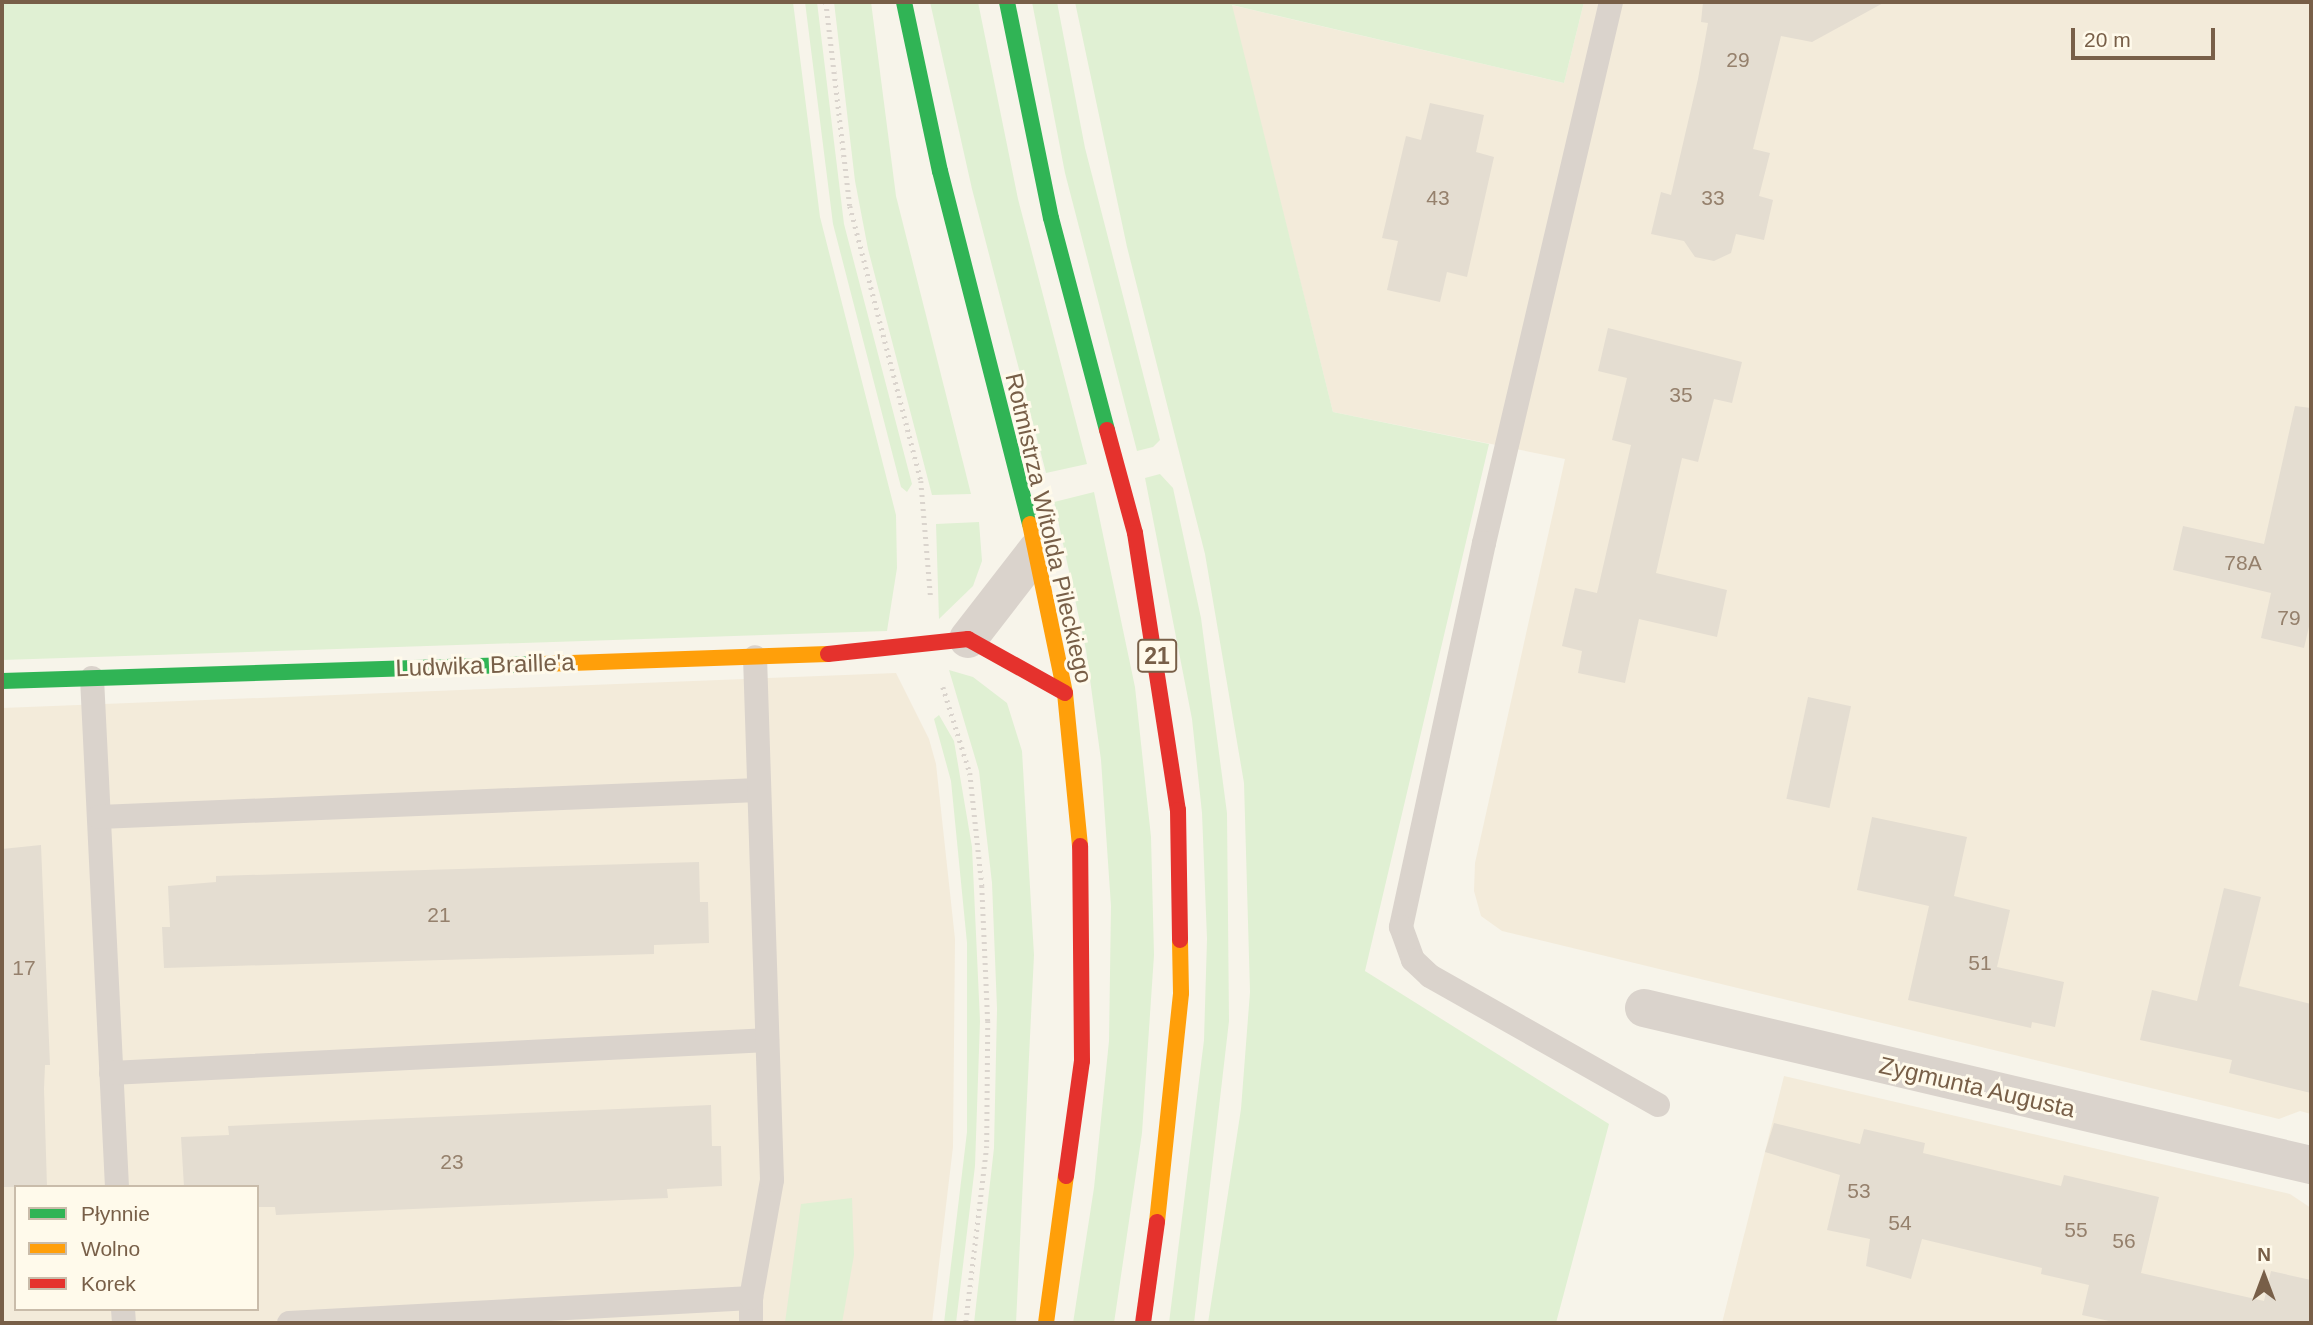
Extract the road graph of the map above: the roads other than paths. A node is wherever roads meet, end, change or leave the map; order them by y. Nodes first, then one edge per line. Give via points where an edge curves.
1 (904, 2) edge
2 (1006, 2) edge
3 (1611, 2) edge
4 (1037, 550) junction
5 (968, 639) junction
6 (755, 657) junction
7 (92, 678) junction
8 (2, 681) edge
9 (1065, 693) junction
10 (758, 790) junction
11 (99, 817) junction
12 (1644, 1008) dead end
13 (767, 1040) junction
14 (111, 1073) junction
15 (1658, 1105) dead end
16 (2311, 1165) edge
17 (117, 1185) edge
18 (751, 1298) junction
19 (289, 1323) edge
20 (751, 1323) edge
21 (1046, 1323) edge
22 (1143, 1323) edge

1 - 4 main road, Rotmistrza Witolda Pileckiego via 940,171
2 - 22 main road, 21 via 1051,218 1135,533 1178,810 1181,993 1167,1156
3 - 15 lane via 1481,557 1401,927 1413,960 1430,976
4 - 5 street
4 - 9 main road, Rotmistrza Witolda Pileckiego
5 - 6 main road, Ludwika Braille'a via 909,649
5 - 9 main road
6 - 7 main road, Ludwika Braille'a
6 - 10 lane
7 - 8 main road, Ludwika Braille'a
7 - 11 lane
9 - 21 main road, Rotmistrza Witolda Pileckiego via 1080,814 1082,1061
10 - 11 lane
10 - 13 lane
11 - 14 lane
12 - 16 street, Zygmunta Augusta
13 - 14 lane
13 - 18 lane via 772,1180
14 - 17 lane
18 - 19 lane
18 - 20 lane

